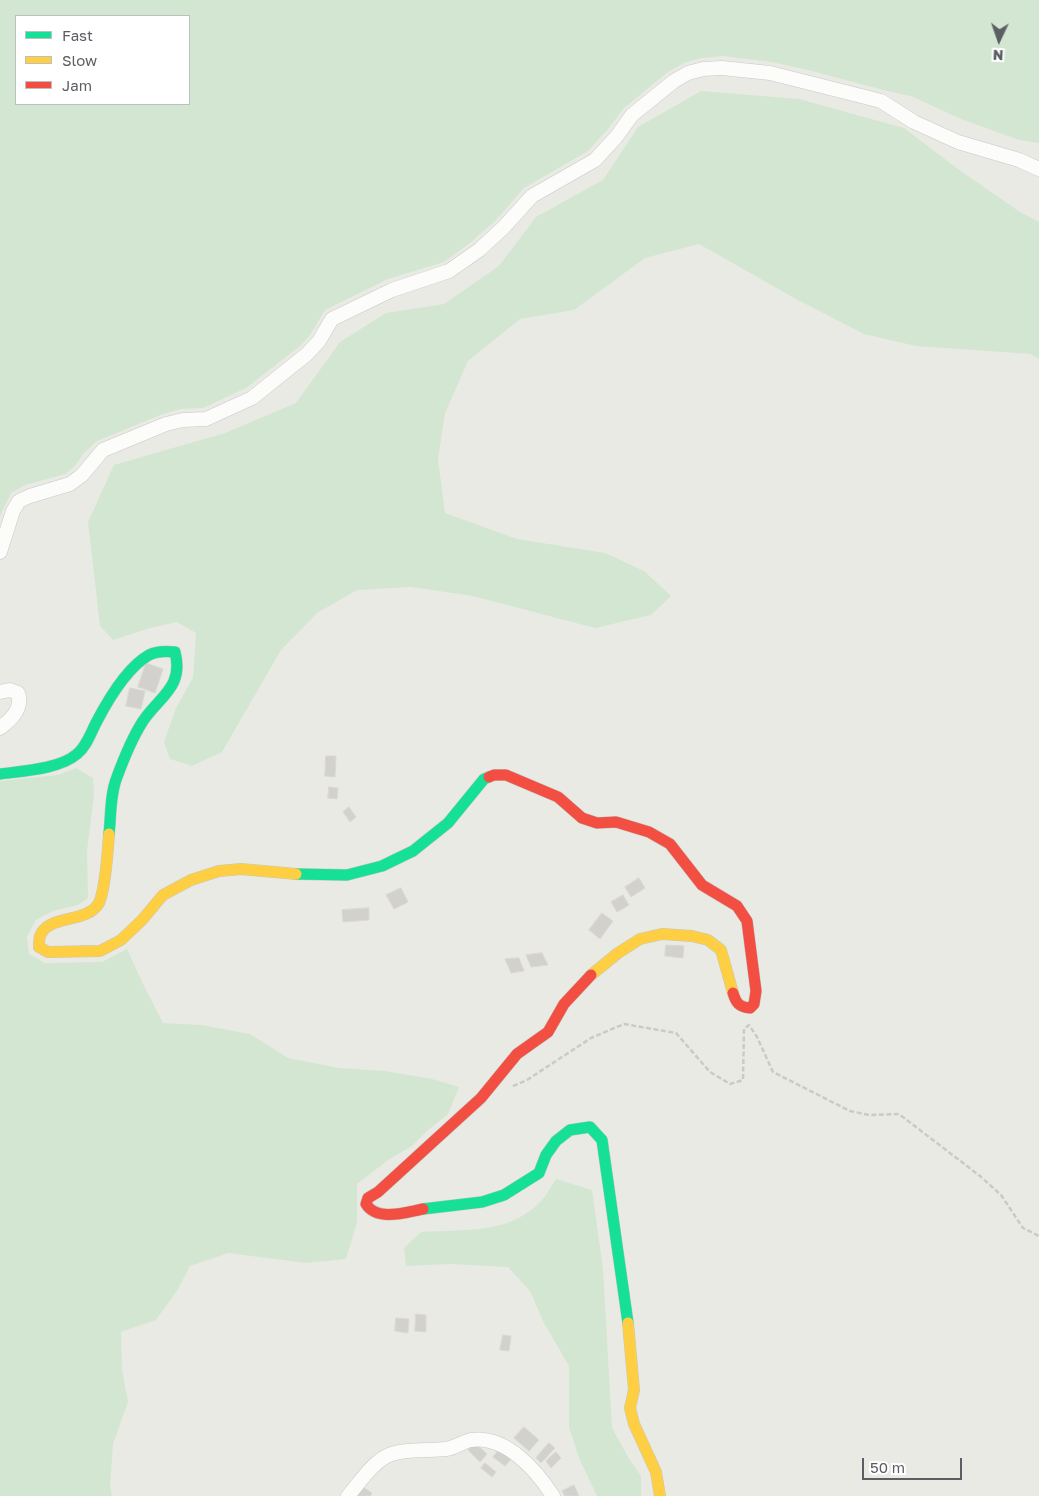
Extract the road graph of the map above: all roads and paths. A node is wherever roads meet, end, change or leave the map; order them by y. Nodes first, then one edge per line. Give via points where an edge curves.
1 (1039, 169) edge
2 (0, 552) edge
3 (0, 692) edge
4 (0, 728) edge
5 (0, 774) edge
6 (510, 1087) dead end
7 (1039, 1236) edge
8 (348, 1496) edge
9 (553, 1496) edge
10 (660, 1496) edge

1 - 2 street via 958,142 914,122 881,101 863,96 770,73 722,68 688,73 632,115 595,160 532,196 479,250 449,271 392,290 332,319 307,354 252,398 206,419 166,424 103,450 70,484 19,501
3 - 4 street via 10,690 18,693 21,700 16,712
5 - 10 street via 56,764 71,758 78,753 100,716 140,662 149,655 175,652 179,668 174,683 144,720 114,783 107,862 98,903 82,915 44,928 38,939 39,947 48,952 100,951 121,940 163,895 190,880 219,871 241,869 347,875 382,866 413,851 448,824 484,779 494,775 506,775 558,797 582,818 597,823 616,822 649,832 670,844 702,885 737,906 747,921 749,936 756,991 750,1008 736,1002 721,950 706,938 679,934 650,936 637,941 581,984 547,1032 518,1054 482,1098 368,1198 366,1204 376,1214 388,1214 482,1202 504,1195 539,1173 556,1141 570,1130 590,1127 602,1140 628,1323 634,1390 630,1408 656,1472
6 - 7 path via 527,1080 591,1038 624,1024 676,1033 710,1072 730,1084 743,1080 744,1029 749,1025 774,1072 850,1111 869,1116 899,1114 980,1176 1001,1195 1023,1228
8 - 9 street via 386,1456 451,1448 473,1440 487,1440 506,1447 522,1459

